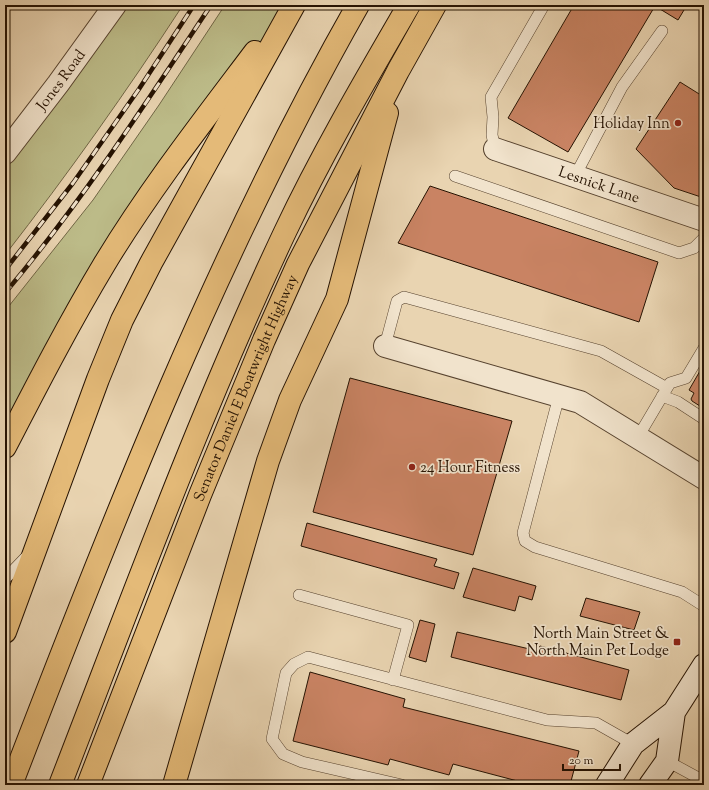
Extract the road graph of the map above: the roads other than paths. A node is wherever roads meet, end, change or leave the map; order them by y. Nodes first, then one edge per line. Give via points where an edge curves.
1 (115, 5) edge
2 (290, 5) edge
3 (294, 5) edge
4 (358, 5) edge
5 (409, 5) edge
6 (435, 5) edge
7 (544, 5) edge
8 (662, 31) dead end
9 (398, 71) junction
10 (495, 149) joint
11 (5, 153) edge
12 (454, 176) dead end
13 (575, 176) junction
14 (704, 220) edge
15 (704, 238) edge
16 (385, 346) joint
17 (704, 348) edge
18 (664, 392) junction
19 (560, 396) junction
20 (704, 419) edge
21 (638, 437) junction
22 (5, 447) edge
23 (704, 478) edge
24 (36, 547) junction
25 (5, 579) edge
26 (299, 596) dead end
27 (704, 606) edge
28 (5, 632) edge
29 (704, 665) edge
30 (393, 680) junction
31 (674, 712) junction
32 (633, 744) junction
33 (667, 761) junction
34 (704, 781) edge
35 (11, 785) edge
36 (60, 785) edge
37 (88, 785) edge
38 (174, 785) edge
39 (402, 785) edge
40 (607, 785) edge
41 (650, 785) edge

1 - 11 street, Jones Road
2 - 22 highway via 172,163 106,262 56,348
3 - 24 highway via 122,320
4 - 35 highway via 286,137 213,288 119,513
5 - 36 highway via 286,229 252,304 176,487
6 - 9 highway, Senator Daniel E Boatwright Highway
7 - 10 lane via 491,98
8 - 13 lane via 622,87
9 - 37 highway, Senator Daniel E Boatwright Highway via 298,264 264,340 200,495
9 - 38 highway via 337,299 290,400 268,461
10 - 13 street, Lesnick Lane
12 - 15 lane via 679,252 694,248
13 - 14 street, Lesnick Lane
16 - 18 lane via 397,301 404,297 601,351
16 - 19 street
17 - 18 lane via 686,378 670,383
18 - 20 lane
18 - 21 lane
19 - 21 street via 580,402
19 - 27 lane via 523,533 525,541 535,548 682,592
21 - 23 street
24 - 25 lane
24 - 28 highway
26 - 30 lane via 408,625
29 - 31 street
30 - 32 lane via 547,720 596,724
30 - 39 lane via 308,657 294,664 286,673 272,739 283,754 302,762
31 - 32 street
31 - 33 street
32 - 40 street
33 - 34 lane
33 - 41 street

